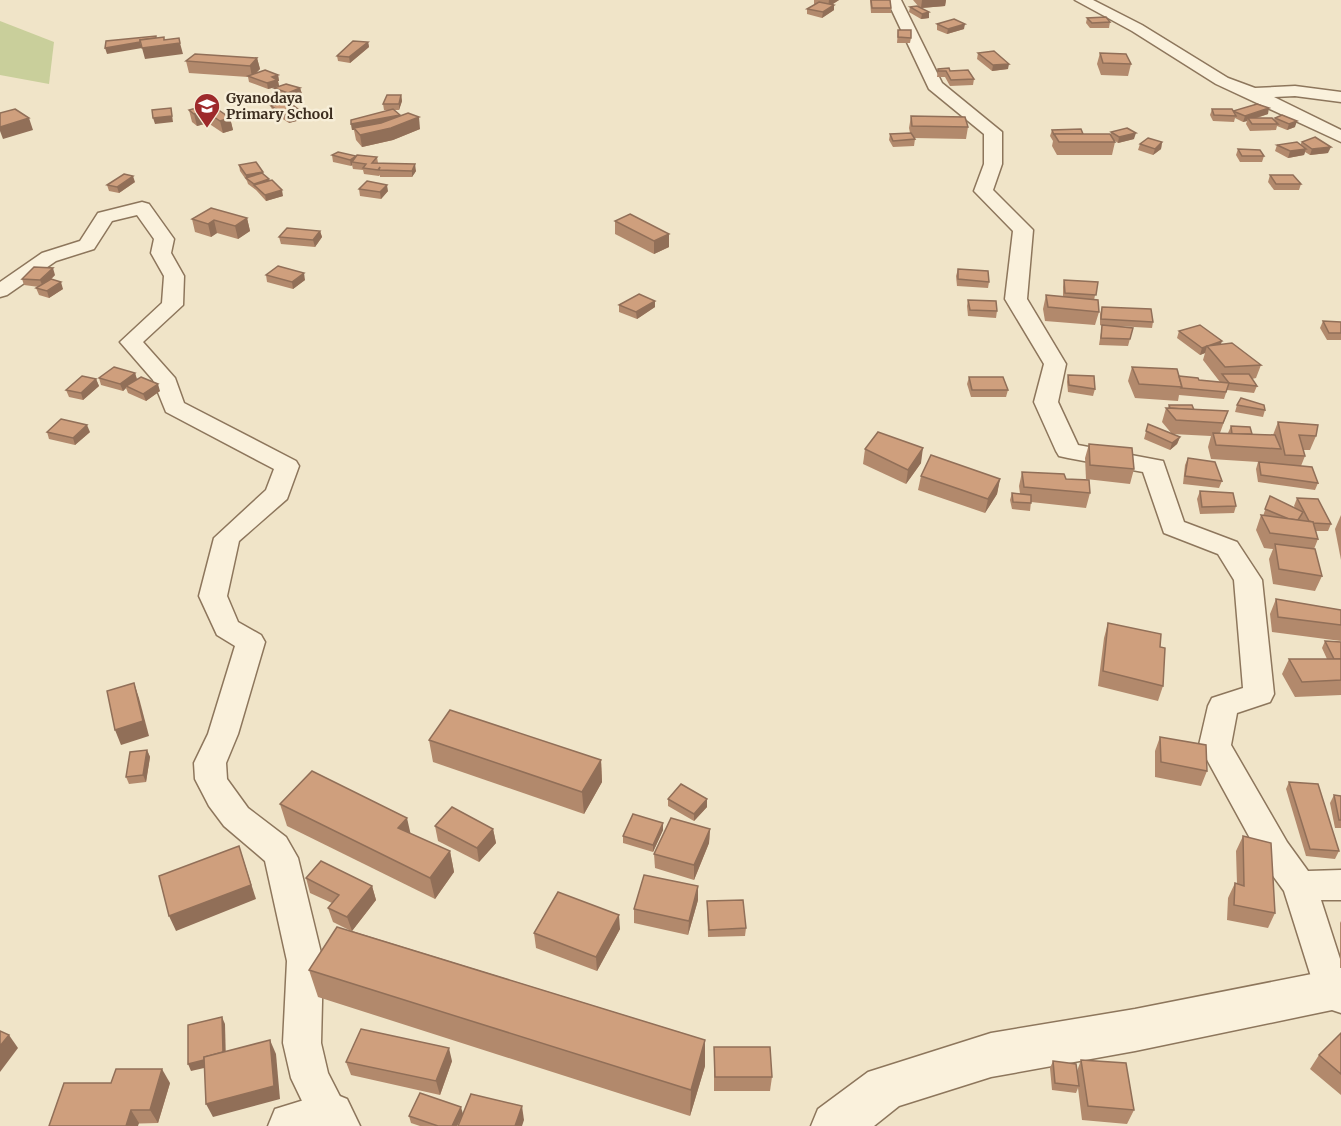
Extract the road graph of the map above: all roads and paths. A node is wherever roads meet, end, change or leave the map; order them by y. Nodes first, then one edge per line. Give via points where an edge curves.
1 (896, 0) edge
2 (1082, 0) edge
3 (1255, 94) junction
4 (1341, 97) edge
5 (1341, 137) edge
6 (0, 291) edge
7 (1341, 885) edge
8 (1299, 886) junction
9 (1336, 991) edge
10 (319, 1123) edge
11 (836, 1126) edge

1 - 8 street via 935,86 993,132 993,164 983,191 1023,230 1016,299 1055,364 1046,402 1068,451 1154,466 1173,527 1228,548 1248,580 1259,694 1223,706 1215,745 1275,852
2 - 3 street via 1137,28 1197,68
3 - 4 street via 1295,91
3 - 5 street
6 - 10 street via 49,257 87,244 105,217 142,208 164,239 161,253 174,276 172,305 131,342 164,378 174,407 287,466 278,493 227,538 213,596 227,628 251,642 210,771 220,797 236,817 274,847 280,858 305,961 302,1043
7 - 8 street
8 - 9 street
9 - 11 street via 991,1055 885,1088

